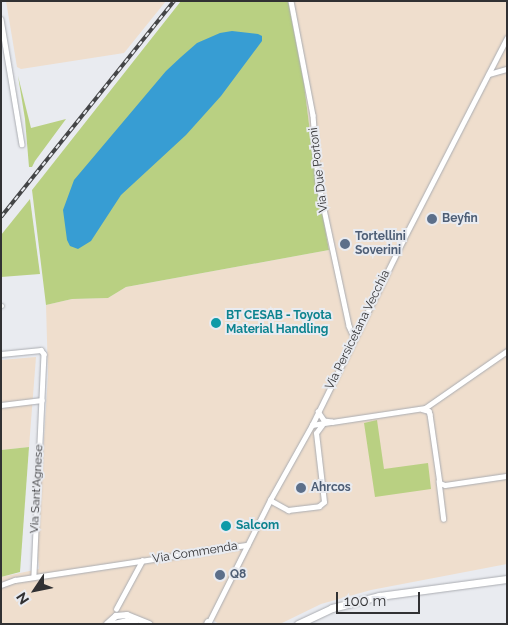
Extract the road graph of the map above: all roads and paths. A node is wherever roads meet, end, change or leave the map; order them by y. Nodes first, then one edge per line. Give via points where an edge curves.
1 (291, 1) edge
2 (1, 19) edge
3 (507, 38) edge
4 (494, 63) junction
5 (505, 69) edge
6 (488, 75) junction
7 (22, 144) dead end
8 (354, 336) junction
9 (507, 351) edge
10 (1, 354) edge
11 (42, 400) junction
12 (1, 405) edge
13 (422, 409) junction
14 (318, 412) junction
15 (332, 422) junction
16 (312, 424) junction
17 (322, 425) junction
18 (507, 476) edge
19 (438, 480) junction
20 (445, 485) junction
21 (270, 500) junction
22 (441, 502) junction
23 (444, 519) dead end
24 (247, 545) junction
25 (142, 561) junction
26 (34, 577) junction
27 (507, 579) edge
28 (1, 585) edge
29 (116, 609) dead end
30 (208, 623) edge
31 (106, 624) edge
32 (114, 624) edge
33 (136, 624) edge
34 (149, 624) edge
35 (298, 624) edge

1 - 8 street, Via Due Portoni via 312,108 318,181 349,326
2 - 7 street
3 - 4 street, Via Persicetana Vecchia
4 - 5 street
4 - 6 street, Via Persicetana Vecchia
5 - 6 street
6 - 8 street, Via Persicetana Vecchia
8 - 14 street, Via Persicetana Vecchia
9 - 13 street
10 - 11 street, Via Sant'Agnese via 43,352
11 - 12 street
11 - 26 street, Via Sant'Agnese
13 - 15 street
13 - 19 street via 430,414
14 - 15 street via 324,421
14 - 16 street, Via Persicetana Vecchia
15 - 17 street
16 - 17 street
16 - 21 street, Via Persicetana Vecchia
17 - 21 street via 316,433 324,502 319,506 288,510
18 - 20 street
19 - 20 street
19 - 22 street
20 - 22 street
21 - 24 street, Via Persicetana Vecchia
22 - 23 street
24 - 25 street, Via Commenda
24 - 30 street, Via Persicetana Vecchia
25 - 26 street, Via Commenda
25 - 29 street, Via Commenda
26 - 28 street, Via Commenda via 6,581
27 - 35 main road via 379,596 332,608
31 - 34 street via 116,616 127,615
32 - 33 street via 127,621

